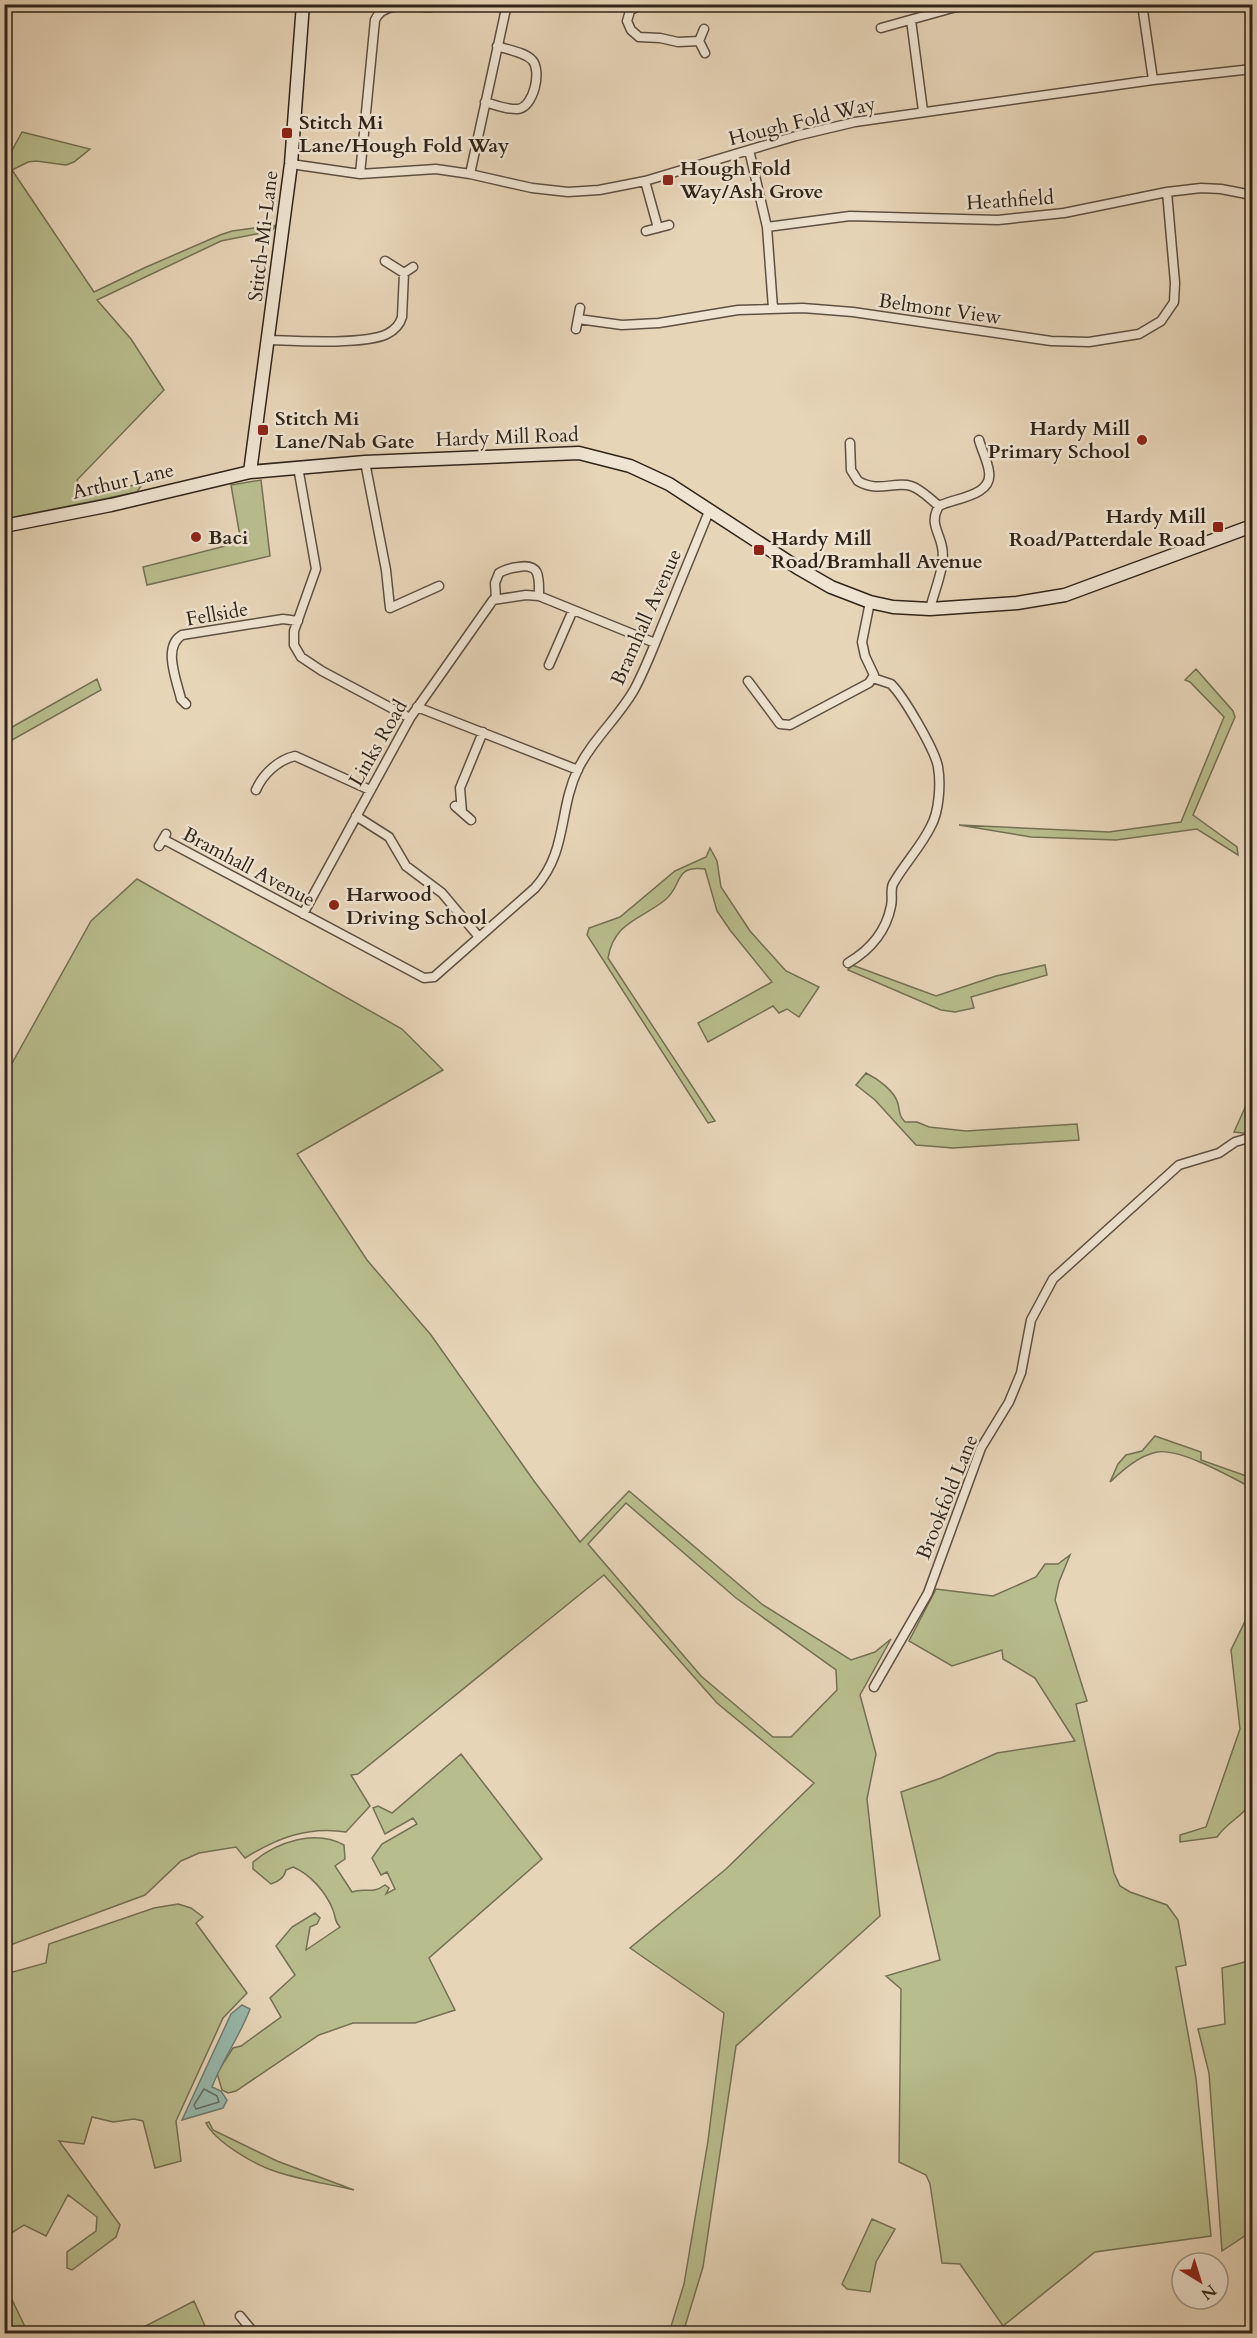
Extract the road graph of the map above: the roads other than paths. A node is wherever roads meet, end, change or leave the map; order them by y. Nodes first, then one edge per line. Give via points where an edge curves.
1 (303, 4) edge
2 (507, 4) edge
3 (640, 4) edge
4 (967, 4) edge
5 (1142, 4) edge
6 (420, 6) edge
7 (431, 7) dead end
8 (911, 20) junction
9 (881, 28) dead end
10 (704, 29) dead end
11 (699, 41) junction
12 (497, 46) junction
13 (705, 53) dead end
14 (1252, 69) edge
15 (1153, 80) junction
16 (485, 102) junction
17 (923, 111) junction
18 (749, 150) junction
19 (291, 164) junction
20 (360, 174) junction
21 (470, 174) junction
22 (645, 181) junction
23 (1167, 192) junction
24 (1252, 195) edge
25 (669, 225) dead end
26 (767, 227) junction
27 (658, 228) junction
28 (646, 231) dead end
29 (385, 261) dead end
30 (413, 267) dead end
31 (404, 273) junction
32 (580, 308) dead end
33 (774, 308) junction
34 (578, 319) junction
35 (397, 326) junction
36 (576, 329) dead end
37 (405, 332) dead end
38 (269, 340) junction
39 (979, 440) dead end
40 (850, 443) dead end
41 (984, 456) junction
42 (975, 459) dead end
43 (365, 462) junction
44 (298, 467) junction
45 (250, 472) junction
46 (939, 506) junction
47 (710, 509) junction
48 (4, 526) edge
49 (1252, 526) edge
50 (439, 586) dead end
51 (539, 596) junction
52 (496, 599) junction
53 (870, 602) junction
54 (930, 609) junction
55 (573, 610) junction
56 (298, 621) junction
57 (655, 643) junction
58 (549, 661) dead end
59 (873, 678) junction
60 (748, 681) dead end
61 (186, 704) dead end
62 (417, 707) junction
63 (410, 718) junction
64 (483, 732) junction
65 (578, 770) junction
66 (370, 790) junction
67 (255, 791) dead end
68 (356, 816) junction
69 (471, 820) dead end
70 (162, 840) dead end
71 (303, 914) junction
72 (479, 938) junction
73 (848, 963) dead end
74 (1252, 1137) edge
75 (874, 1687) dead end
76 (240, 2316) dead end
77 (255, 2334) edge

1 - 19 main road, Stitch-Mi-Lane
2 - 12 street
3 - 11 street via 630,11 627,21 639,37
4 - 8 street
5 - 15 street
6 - 7 street
6 - 20 street via 391,6 380,11 375,20
8 - 9 street
8 - 17 street
10 - 11 street
11 - 13 street
12 - 16 street
12 - 16 street via 528,56 537,72 525,106 514,108
14 - 15 street, Hough Fold Way
15 - 17 street, Hough Fold Way
16 - 21 street
17 - 18 street, Hough Fold Way via 855,122
18 - 22 street, Hough Fold Way
18 - 26 street
19 - 20 street, Hough Fold Way
19 - 38 main road, Stitch-Mi-Lane
20 - 21 street, Hough Fold Way via 420,169
21 - 22 street, Hough Fold Way via 568,192
22 - 27 street
23 - 24 street, Heathfield via 1201,188
23 - 26 street, Heathfield via 1064,213 999,220 850,216
23 - 33 street, Belmont View via 1174,302 1161,321 1139,334 1089,342 1051,341 853,312
25 - 27 street
26 - 33 street
27 - 28 street
29 - 31 street
30 - 31 street
31 - 35 street via 402,317
32 - 34 street
33 - 34 street, Belmont View via 659,323 622,325
34 - 36 street
35 - 37 street
35 - 38 street via 386,334 358,339
38 - 45 main road, Stitch-Mi-Lane
39 - 41 street
40 - 46 street via 854,456 851,470 862,484 883,488 904,484
41 - 42 street
41 - 46 street via 989,478 984,489
43 - 44 main road, Hardy Mill Road
43 - 47 main road, Hardy Mill Road via 579,453 630,466
43 - 50 street via 390,608
44 - 45 main road, Hardy Mill Road
44 - 56 street via 316,569
45 - 48 main road, Arthur Lane
46 - 54 street via 934,527 943,555
47 - 53 main road, Hardy Mill Road via 798,568 831,587
47 - 57 street, Bramhall Avenue
49 - 54 main road, Hardy Mill Road via 1065,595
51 - 52 street
51 - 52 street, Links Road via 538,575 527,566 499,573
51 - 55 street
52 - 62 street, Links Road
53 - 54 main road, Hardy Mill Road
53 - 59 street via 862,642
55 - 57 street
55 - 58 street
56 - 61 street, Fellside via 283,619 177,638 171,651 181,699
56 - 63 street via 293,637 301,657 339,682
57 - 65 street, Bramhall Avenue via 633,692
59 - 60 street via 785,726
59 - 73 street via 891,684 911,714 937,762 939,787 932,826 891,887 892,903 884,928
62 - 63 street, Links Road
62 - 64 street
63 - 66 street, Links Road
64 - 65 street
64 - 69 street via 460,788 458,809
65 - 72 street, Bramhall Avenue via 549,871
66 - 67 street via 295,756 261,779
66 - 68 street, Links Road
68 - 71 street, Links Road
68 - 72 street via 389,837 406,866 442,893
70 - 71 street, Bramhall Avenue
71 - 72 street, Bramhall Avenue via 430,979
74 - 75 street, Brookfold Lane via 1234,1142 1219,1154 1179,1165 1053,1279 1031,1320 1021,1373 1009,1402 981,1448 928,1593
76 - 77 street

